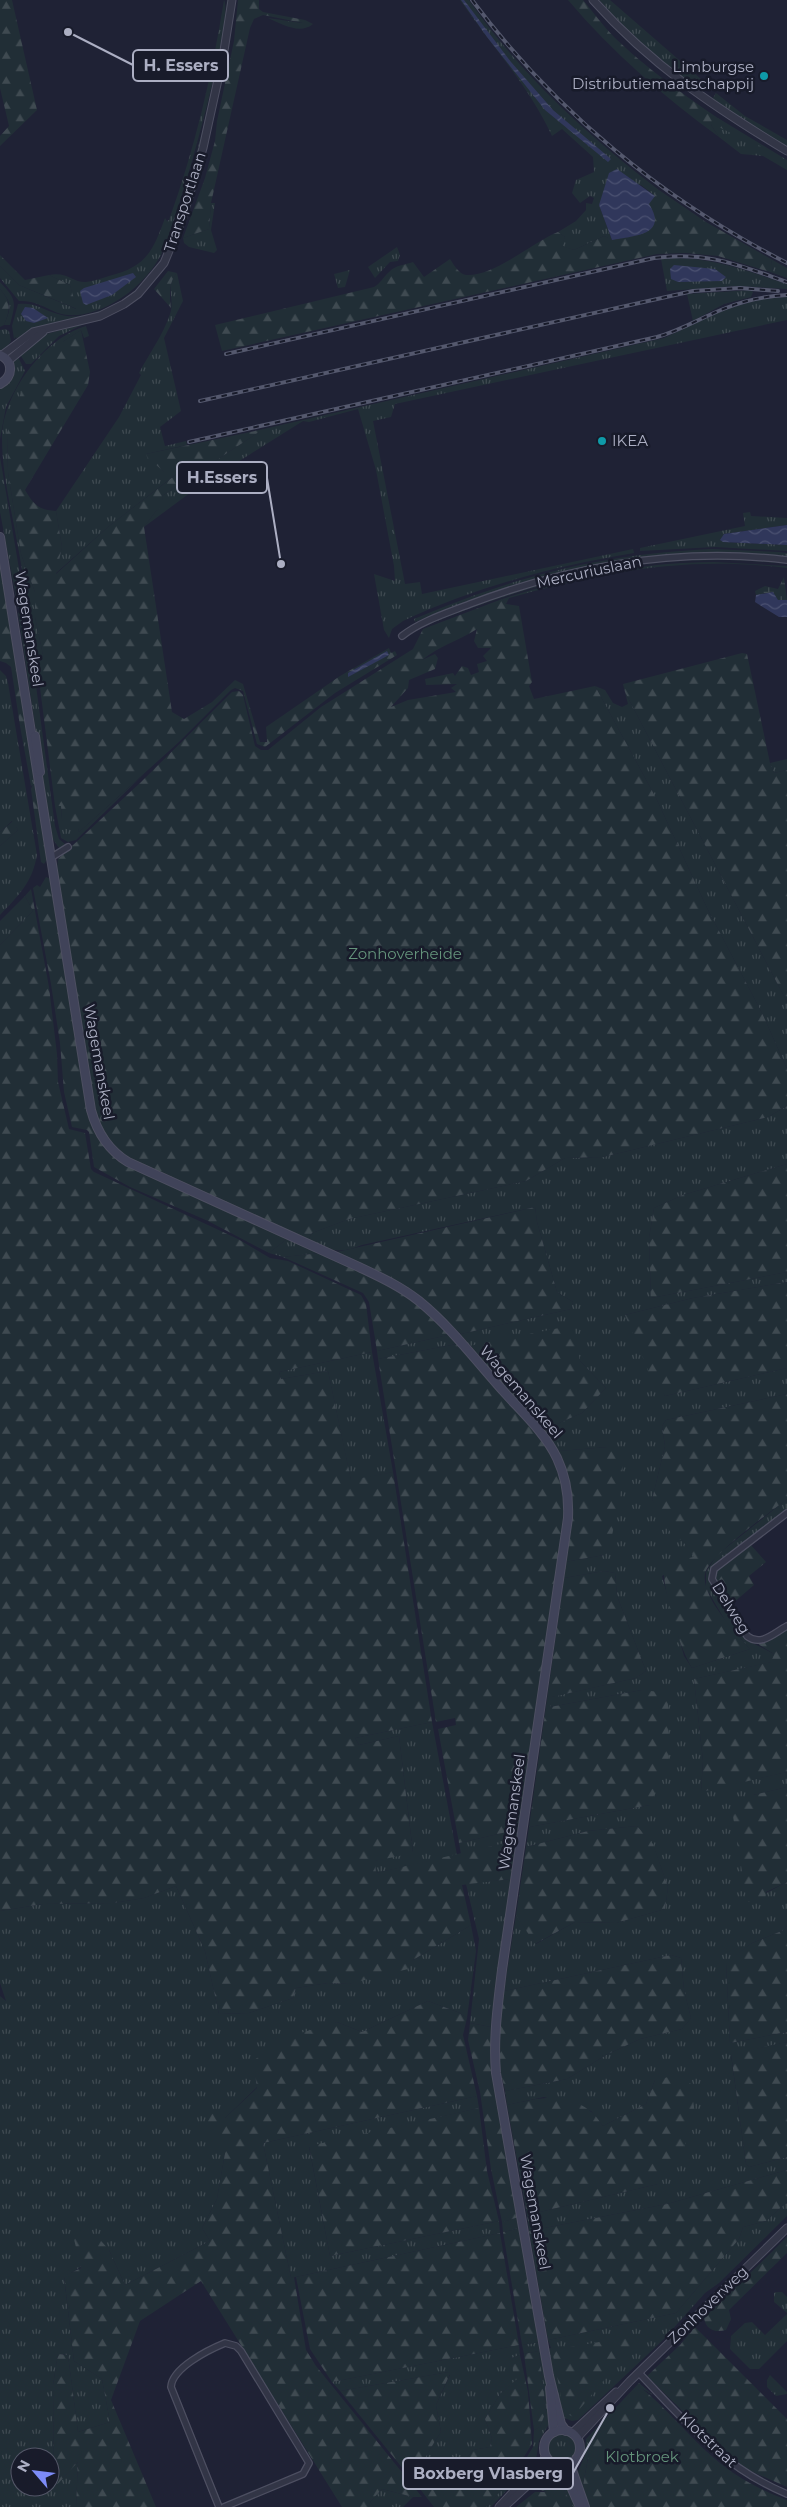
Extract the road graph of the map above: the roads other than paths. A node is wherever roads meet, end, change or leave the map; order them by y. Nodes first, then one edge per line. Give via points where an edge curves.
1 (232, 0) edge
2 (593, 0) edge
3 (787, 151) edge
4 (3, 357) edge
5 (0, 384) edge
6 (0, 537) edge
7 (787, 560) edge
8 (402, 636) dead end
9 (68, 847) dead end
10 (52, 857) junction
11 (787, 1513) edge
12 (787, 1626) edge
13 (787, 2228) edge
14 (639, 2373) junction
15 (549, 2376) junction
16 (554, 2432) junction
17 (572, 2434) junction
18 (546, 2457) junction
19 (572, 2462) junction
20 (552, 2463) junction
21 (562, 2466) junction
22 (787, 2494) edge
23 (220, 2507) edge
24 (224, 2507) edge
25 (499, 2507) edge
26 (504, 2507) edge
27 (580, 2507) edge
28 (585, 2507) edge

1 - 4 street, Transportlaan via 224,57 203,148 183,217 164,263 138,294 124,304 100,316 43,331
2 - 3 street via 634,42 676,78 740,124
4 - 5 main road via 9,376
6 - 10 main road, Wagemanskeel
7 - 8 street, Mercuriuslaan via 696,556 593,568 500,593 411,629
9 - 10 street
10 - 15 main road, Wagemanskeel via 91,1110 99,1133 110,1148 134,1165 359,1267 409,1294 444,1325 536,1427 553,1450 564,1476 568,1518 494,2043 496,2073
11 - 12 street, Delweg via 714,1569 712,1580 747,1636 753,1640 761,1640
13 - 14 street, Zonhoverweg
14 - 17 street, Zonhoverweg via 604,2401
14 - 22 street, Klotstraat via 724,2459 753,2478
15 - 16 main road, Wagemanskeel
15 - 17 main road, Wagemanskeel via 561,2424
16 - 17 main road
16 - 18 main road, Wagemanskeel via 545,2442
17 - 19 main road via 579,2452
18 - 20 main road
18 - 25 street
19 - 21 main road
19 - 28 main road
20 - 21 main road
20 - 26 street
21 - 27 main road
23 - 24 street via 171,2387 178,2370 225,2343 241,2351 309,2463 304,2474

